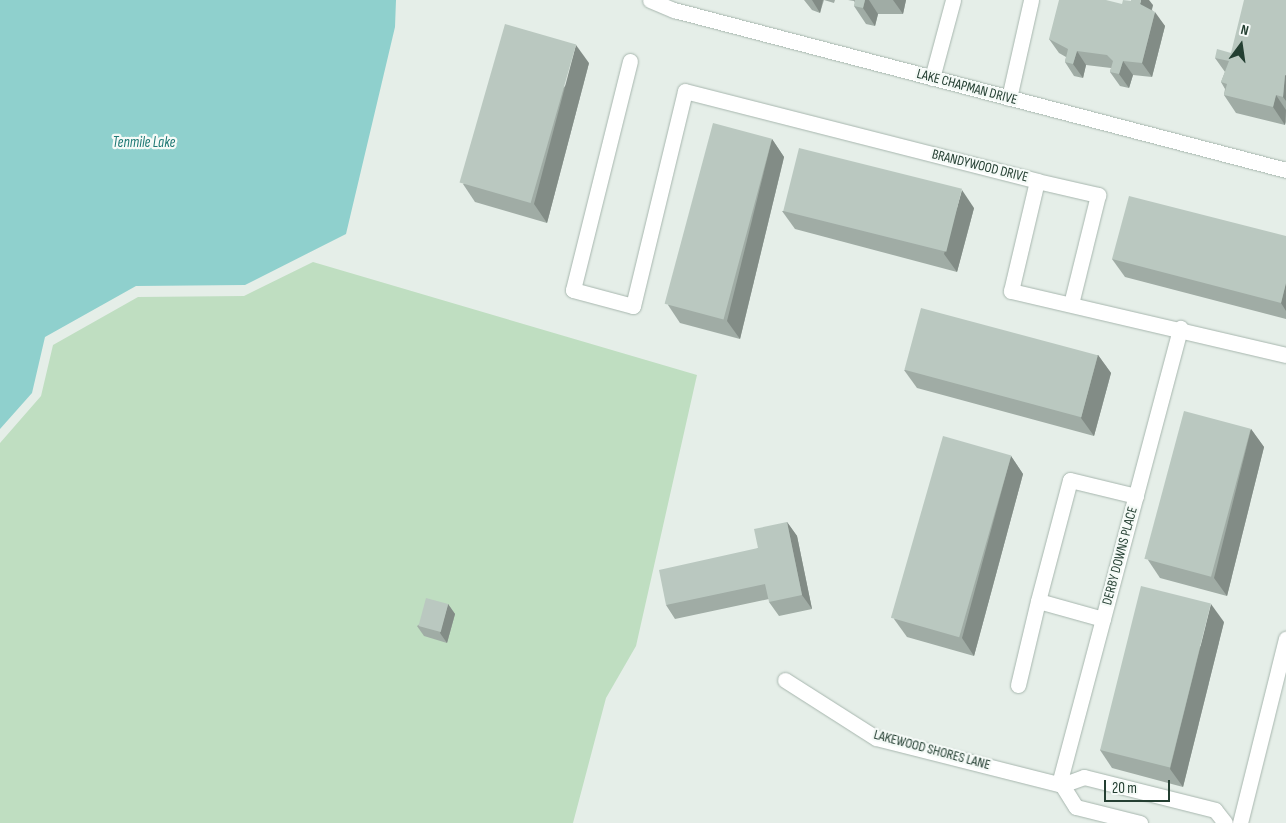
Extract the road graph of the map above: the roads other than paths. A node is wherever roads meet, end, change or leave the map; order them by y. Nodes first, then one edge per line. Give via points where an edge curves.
1 (650, 0) edge
2 (953, 0) edge
3 (1031, 0) edge
4 (630, 61) dead end
5 (932, 78) junction
6 (1009, 98) junction
7 (1286, 170) edge
8 (1038, 181) junction
9 (1071, 304) junction
10 (1180, 328) junction
11 (1286, 355) edge
12 (1136, 496) junction
13 (1038, 601) junction
14 (1103, 619) junction
15 (1286, 639) edge
16 (786, 680) dead end
17 (1018, 685) dead end
18 (1060, 784) junction
19 (1140, 823) edge
20 (1225, 823) edge
21 (1240, 823) edge

1 - 5 street, LAKE CHAPMAN DRIVE
2 - 5 street
3 - 6 street
4 - 8 street, BRANDYWOOD DRIVE via 573,290 633,306 685,92
5 - 6 street, LAKE CHAPMAN DRIVE
6 - 7 street, LAKE CHAPMAN DRIVE
8 - 9 street via 1098,195
8 - 9 street, BRANDYWOOD DRIVE via 1011,291
9 - 10 street, BRANDYWOOD DRIVE
10 - 11 street, BRANDYWOOD DRIVE
10 - 12 street, DERBY DOWNS PLACE
12 - 13 street via 1070,480
12 - 14 street, DERBY DOWNS PLACE
13 - 14 street
13 - 17 street
14 - 18 street, DERBY DOWNS PLACE
15 - 21 street
16 - 18 street, LAKEWOOD SHORES LANE via 876,738
18 - 19 street via 1076,807
18 - 20 street via 1084,777 1215,810

